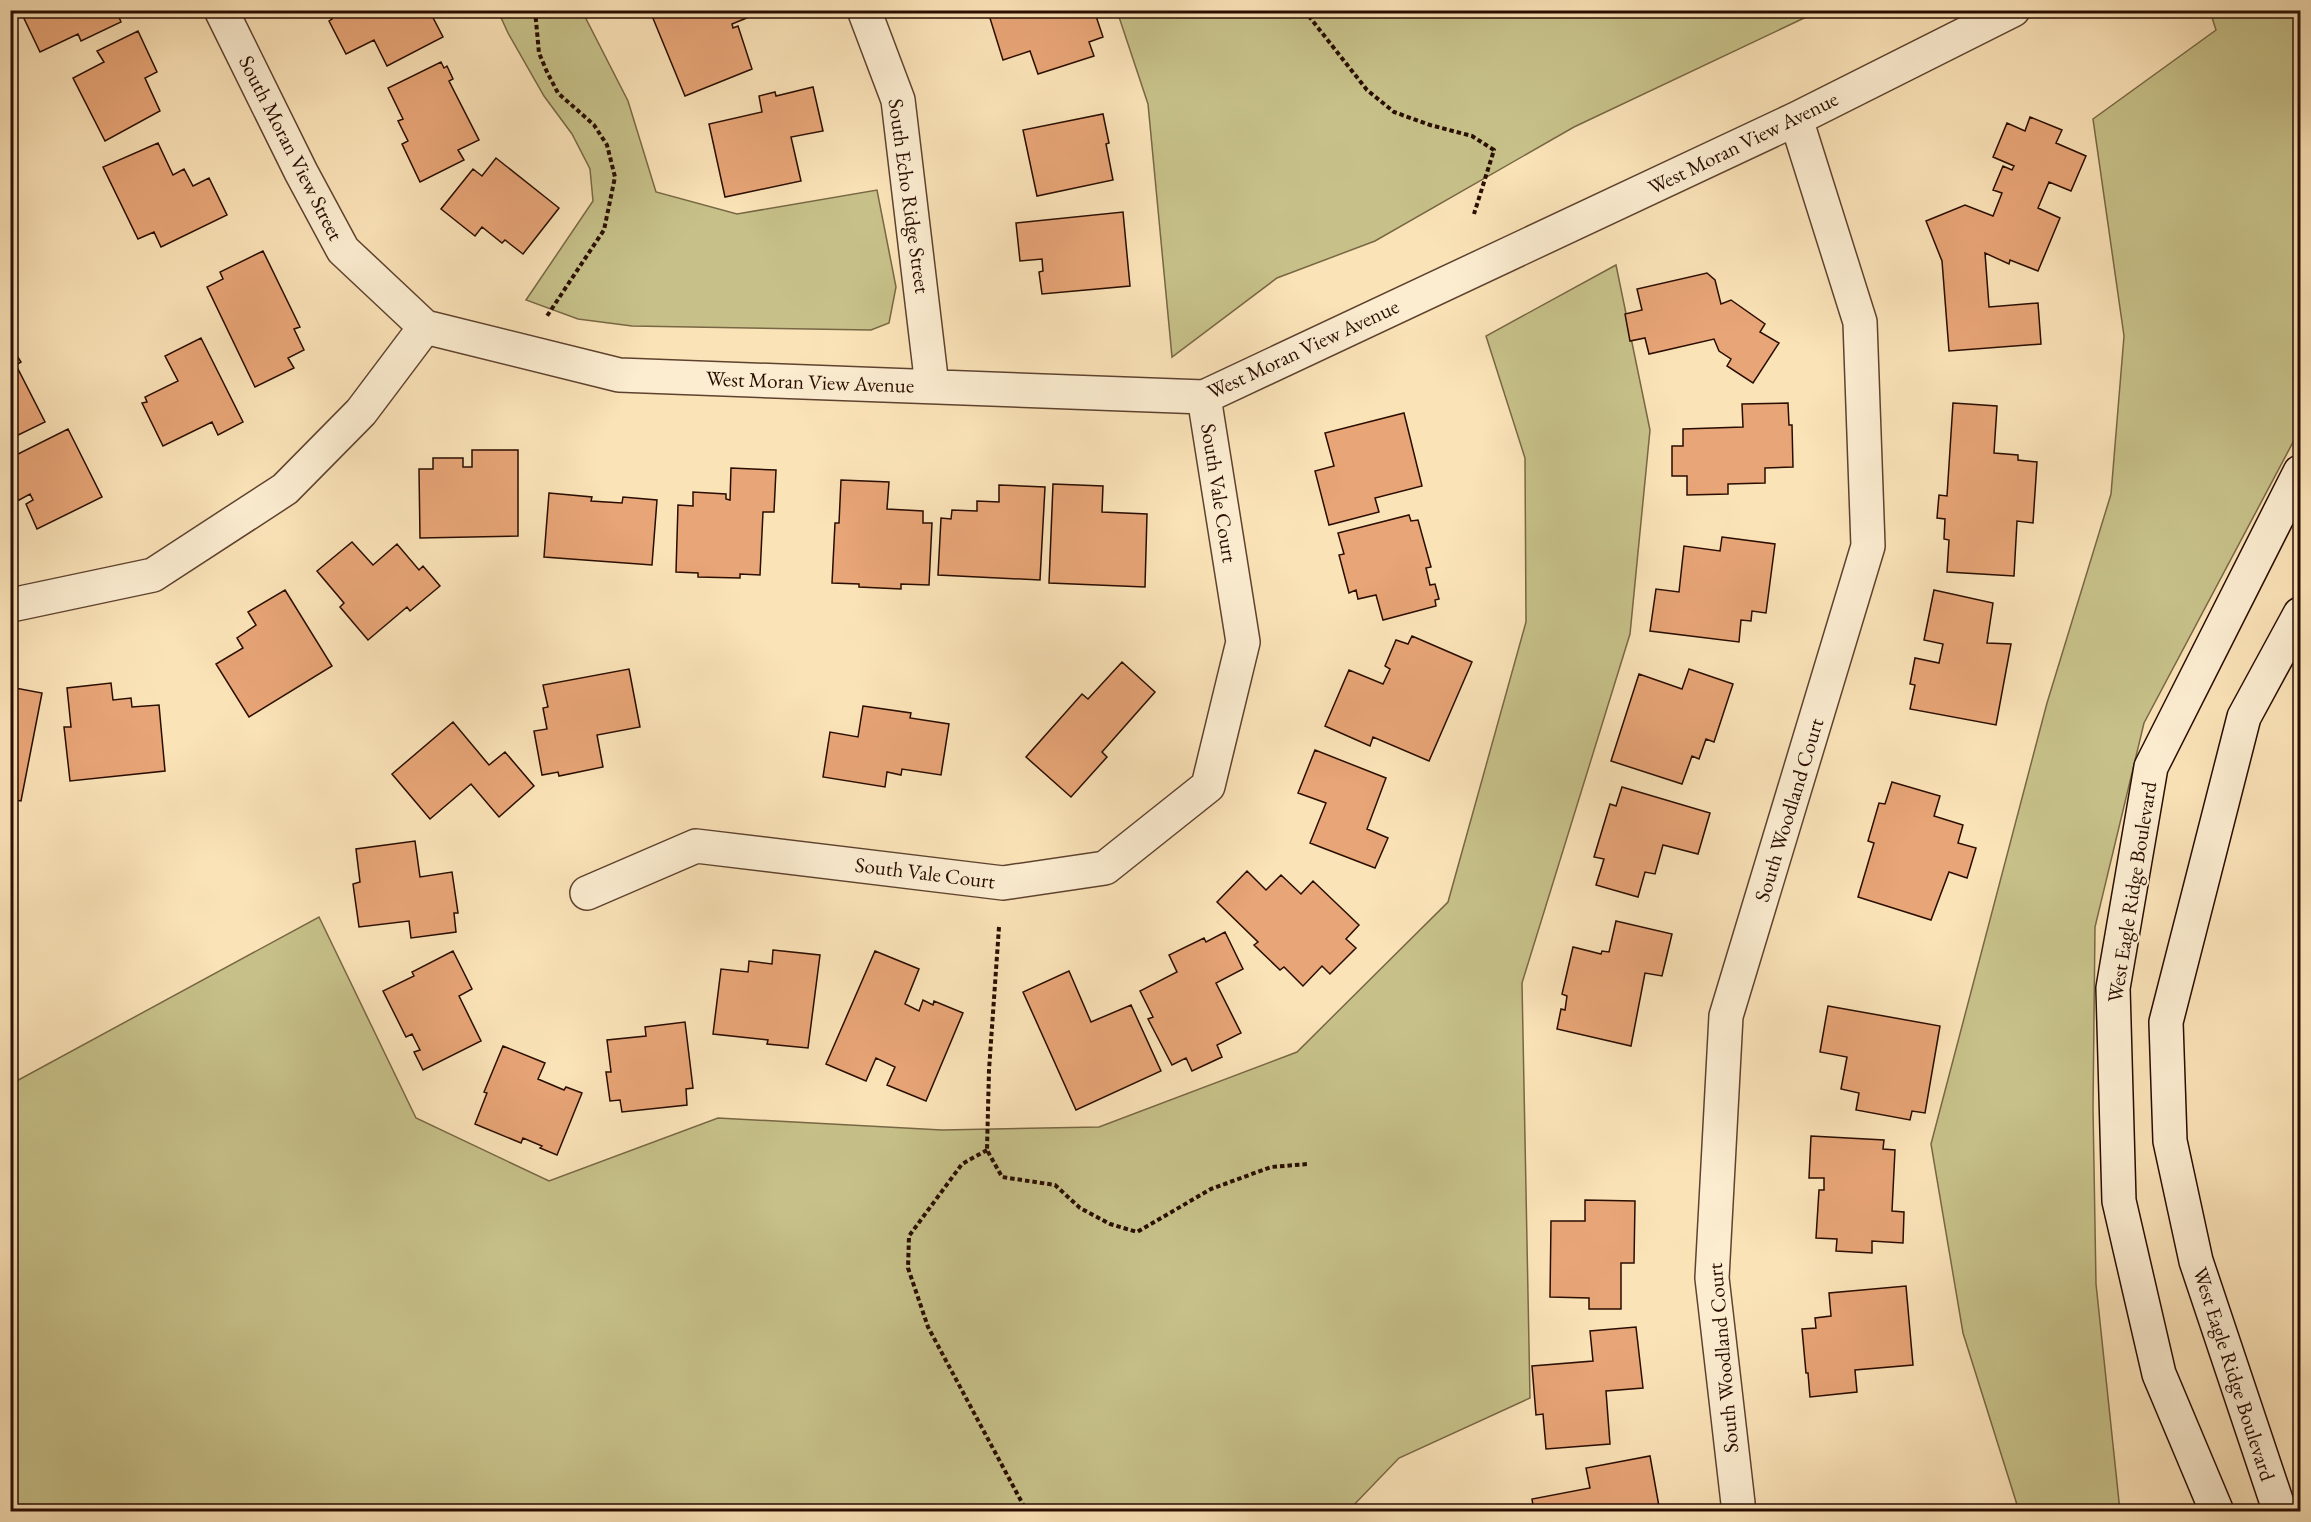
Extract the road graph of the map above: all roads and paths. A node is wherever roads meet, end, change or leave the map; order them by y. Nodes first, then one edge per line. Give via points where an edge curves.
1 (221, 10) edge
2 (535, 10) edge
3 (864, 10) edge
4 (1304, 10) edge
5 (2013, 10) edge
6 (1796, 118) junction
7 (1474, 214) dead end
8 (547, 316) dead end
9 (425, 327) junction
10 (932, 386) junction
11 (1204, 397) junction
12 (2301, 472) edge
13 (10, 600) edge
14 (2301, 614) edge
15 (587, 893) dead end
16 (999, 927) dead end
17 (987, 1150) junction
18 (1308, 1164) dead end
19 (1027, 1512) edge
20 (1739, 1512) edge
21 (2217, 1512) edge
22 (2280, 1512) edge

1 - 9 street, South Moran View Street via 343,250
2 - 8 path via 539,53 547,72 558,93 594,125 608,145 615,177 604,230
3 - 10 street, South Echo Ridge Street via 898,100
4 - 7 path via 1367,90 1394,112 1472,136 1494,150
5 - 6 street, West Moran View Avenue
6 - 11 street, West Moran View Avenue
6 - 20 street, South Woodland Court via 1860,322 1868,546 1726,1016 1712,1278
9 - 10 street, West Moran View Avenue via 619,375
9 - 13 street via 361,412 285,489 153,575 16,604
10 - 11 street, West Moran View Avenue
11 - 15 street, South Vale Court via 1243,642 1208,786 1105,868 1003,883 696,846
12 - 21 street, West Eagle Ridge Boulevard via 2151,767 2113,988 2119,1201 2159,1374
14 - 22 street, West Eagle Ridge Boulevard via 2244,717 2166,1022 2170,1141 2196,1261
16 - 17 path via 988,1070
17 - 18 path via 1002,1177 1055,1185 1080,1208 1110,1224 1137,1232 1211,1189 1271,1167
17 - 19 path via 962,1164 909,1236 908,1268 928,1327

